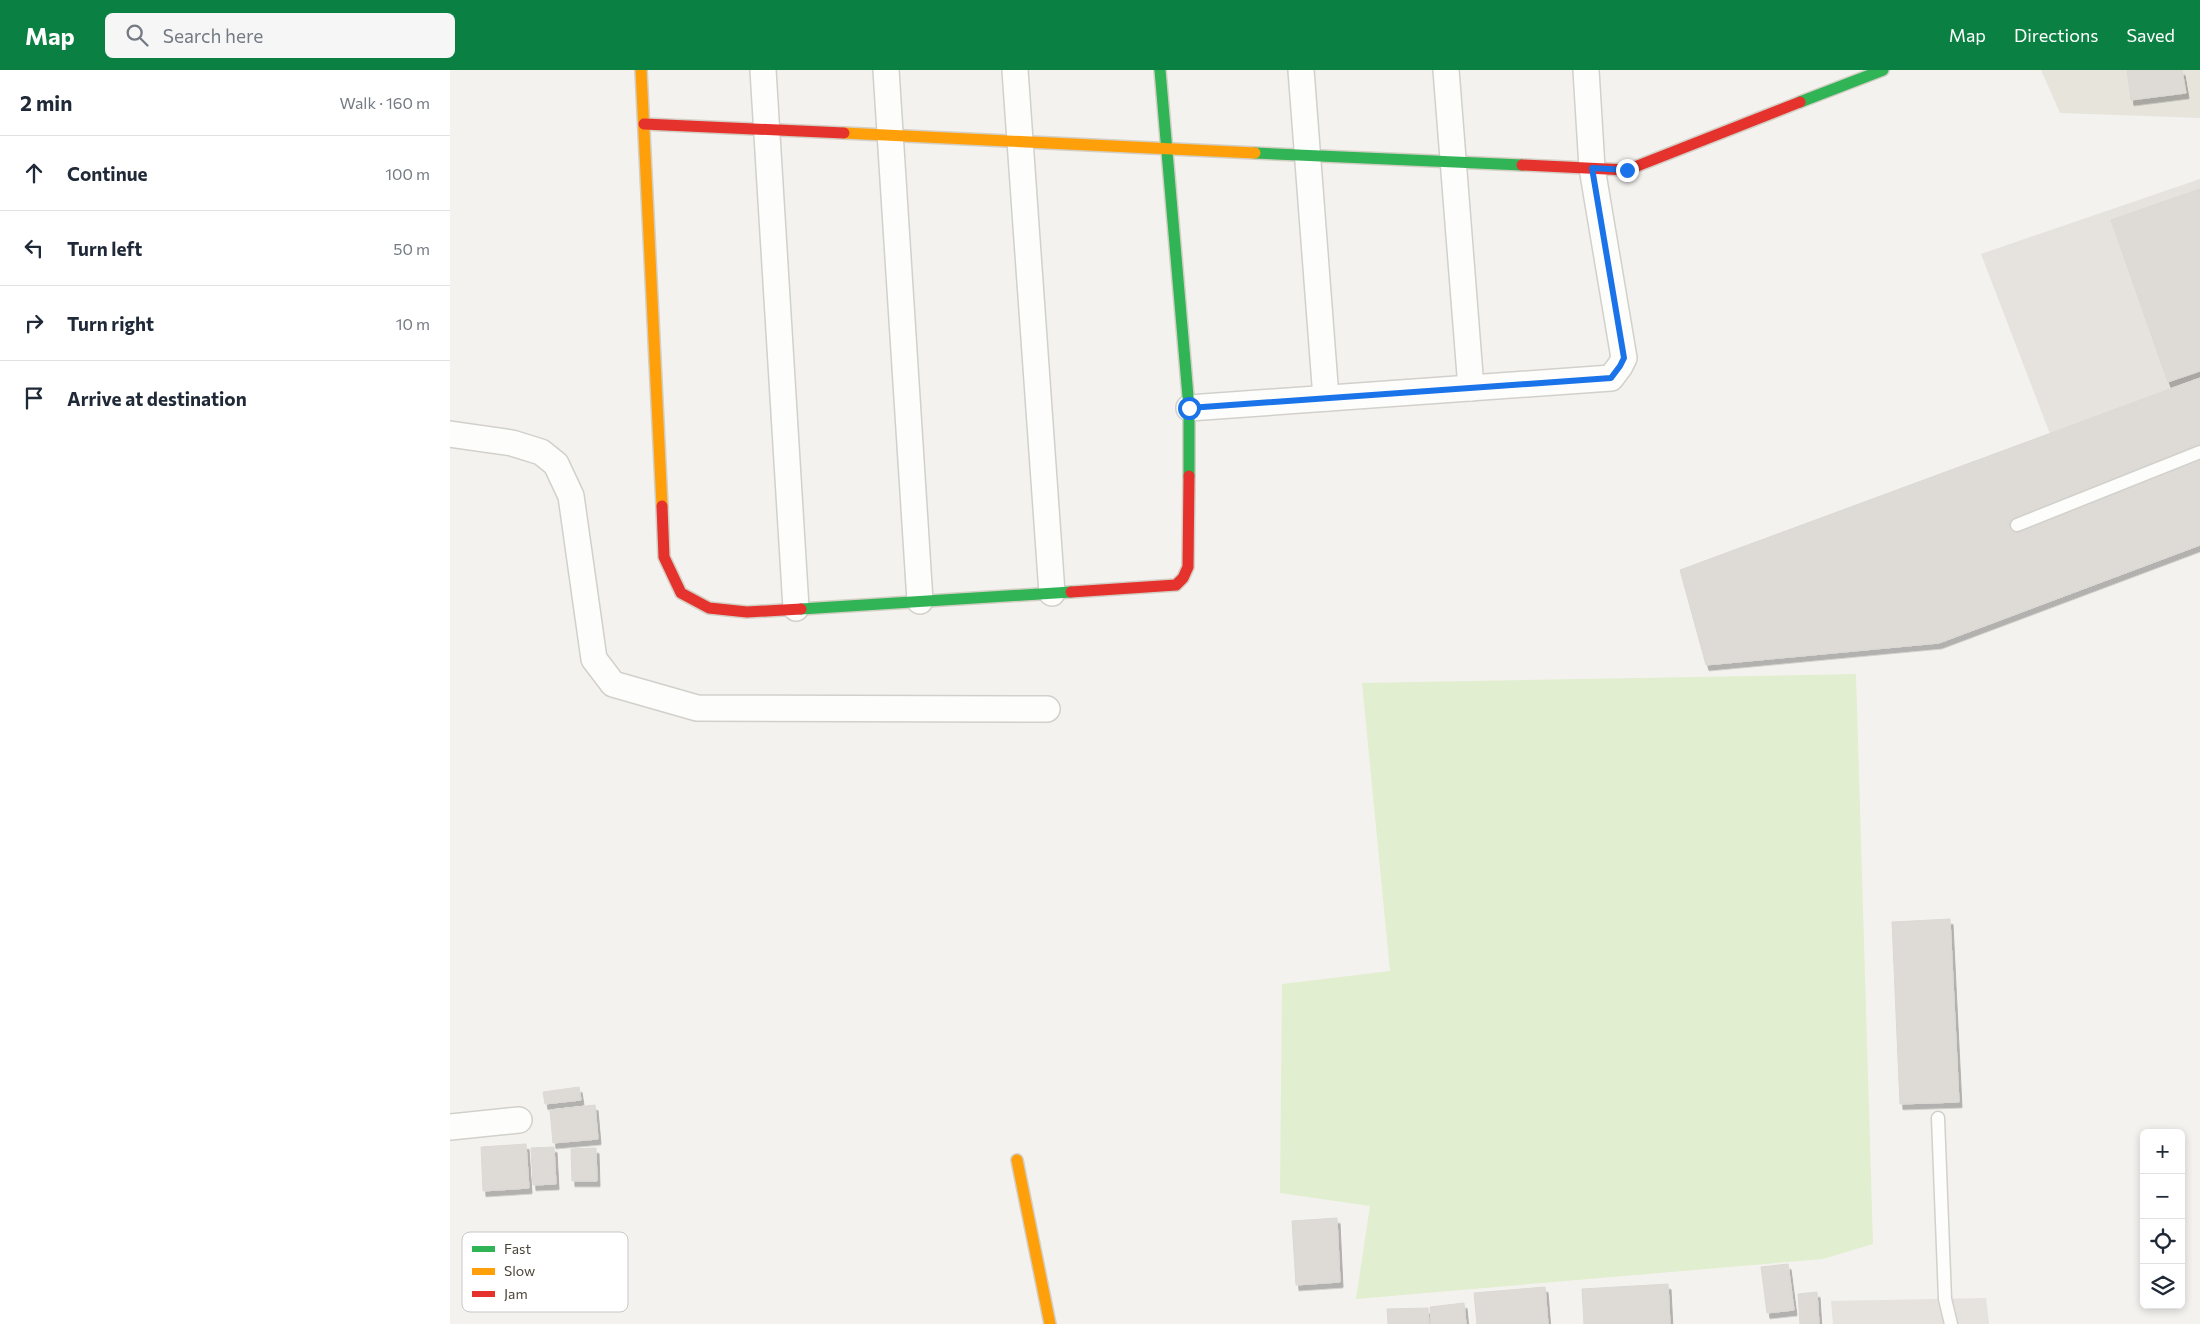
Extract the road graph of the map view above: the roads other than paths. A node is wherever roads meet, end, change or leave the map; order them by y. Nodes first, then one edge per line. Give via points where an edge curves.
1 (641, 70) edge
2 (762, 70) edge
3 (886, 70) edge
4 (1015, 70) edge
5 (1160, 70) edge
6 (1301, 70) edge
7 (1446, 70) edge
8 (1586, 70) edge
9 (1882, 70) edge
10 (644, 124) junction
11 (766, 129) junction
12 (890, 135) junction
13 (1020, 141) junction
14 (1166, 148) junction
15 (1308, 155) junction
16 (1453, 162) junction
17 (1592, 168) junction
18 (1471, 388) junction
19 (1326, 398) junction
20 (1189, 408) junction
21 (450, 434) edge
22 (2200, 452) edge
23 (2017, 525) dead end
24 (1052, 593) junction
25 (920, 601) junction
26 (796, 608) junction
27 (1046, 709) dead end
28 (1938, 1118) dead end
29 (519, 1120) dead end
30 (450, 1126) edge
31 (1017, 1160) dead end
32 (1050, 1324) edge
33 (1951, 1324) edge

1 - 10 street
2 - 11 street
3 - 12 street
4 - 13 street
5 - 14 street
6 - 15 street
7 - 16 street
8 - 17 street
9 - 17 street via 1627,170
10 - 11 street
10 - 26 street via 664,557 681,593 709,608 747,612
11 - 12 street
11 - 26 street
12 - 13 street
12 - 25 street
13 - 14 street
13 - 24 street
14 - 15 street
14 - 20 street
15 - 16 street
15 - 19 street
16 - 17 street
16 - 18 street
17 - 18 street via 1624,358 1620,366 1611,378
18 - 19 street
19 - 20 street
20 - 24 street via 1188,567 1183,578 1176,584
21 - 27 street via 512,443 541,452 556,464 572,496 594,659 613,684 697,708
22 - 23 lane
24 - 25 street
25 - 26 street
28 - 33 lane via 1945,1299
29 - 30 street
31 - 32 street

